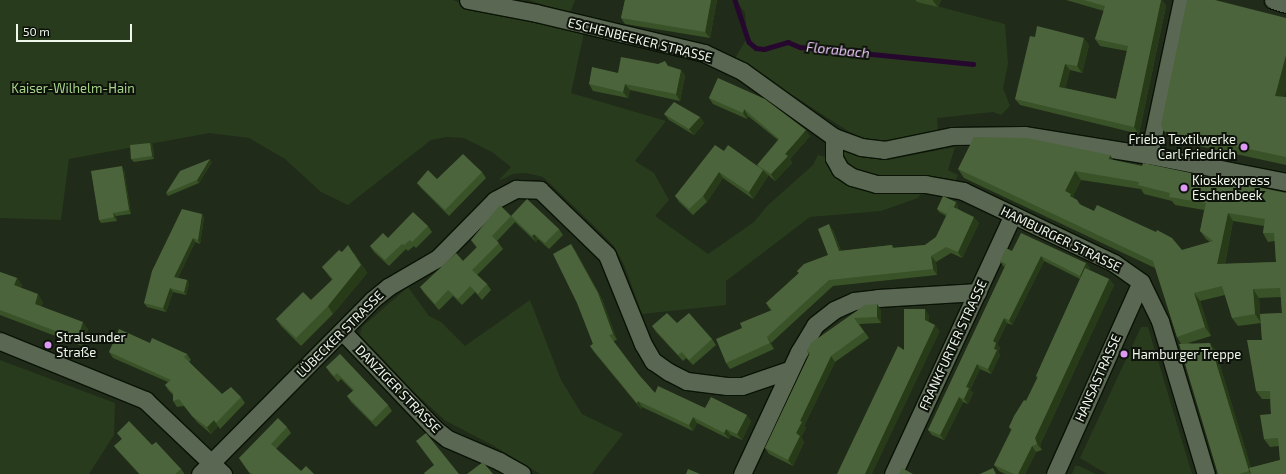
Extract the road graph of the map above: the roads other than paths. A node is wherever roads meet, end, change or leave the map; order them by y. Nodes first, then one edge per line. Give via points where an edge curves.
1 (468, 0) edge
2 (1182, 0) edge
3 (1273, 0) edge
4 (1286, 4) edge
5 (834, 137) junction
6 (1148, 155) junction
7 (1286, 182) edge
8 (1012, 216) junction
9 (1141, 282) junction
10 (978, 292) junction
11 (342, 332) junction
12 (0, 341) edge
13 (790, 370) junction
14 (211, 470) edge
15 (522, 474) edge
16 (742, 474) edge
17 (893, 474) edge
18 (1055, 474) edge
19 (1206, 474) edge

1 - 5 street, ESCHENBEEKER STRASSE via 536,13 704,53 742,71
2 - 6 street
3 - 4 street
5 - 6 street, ESCHENBEEKER STRASSE via 861,147 884,150 952,136 1024,135
5 - 8 street, HAMBURGER STRASSE via 834,158 840,170 852,178 876,184 926,184 963,191
6 - 7 street, ESCHENBEEKER STRASSE
8 - 9 street, HAMBURGER STRASSE via 1114,263
8 - 10 street, FRANKFURTER STRASSE
9 - 18 street, HANSASTRASSE
9 - 19 street, HAMBURGER STRASSE via 1160,321
10 - 13 street via 854,301 834,310 816,324
10 - 17 street, FRANKFURTER STRASSE
11 - 13 street, LÜBECKER STRASSE via 388,287 438,258 495,200 516,188 540,190 607,255 643,344 653,361 687,381 707,386 742,386
11 - 14 street, LÜBECKER STRASSE
11 - 15 street, DANZIGER STRASSE via 435,429 448,439 500,461
12 - 14 street via 145,400
13 - 16 street

